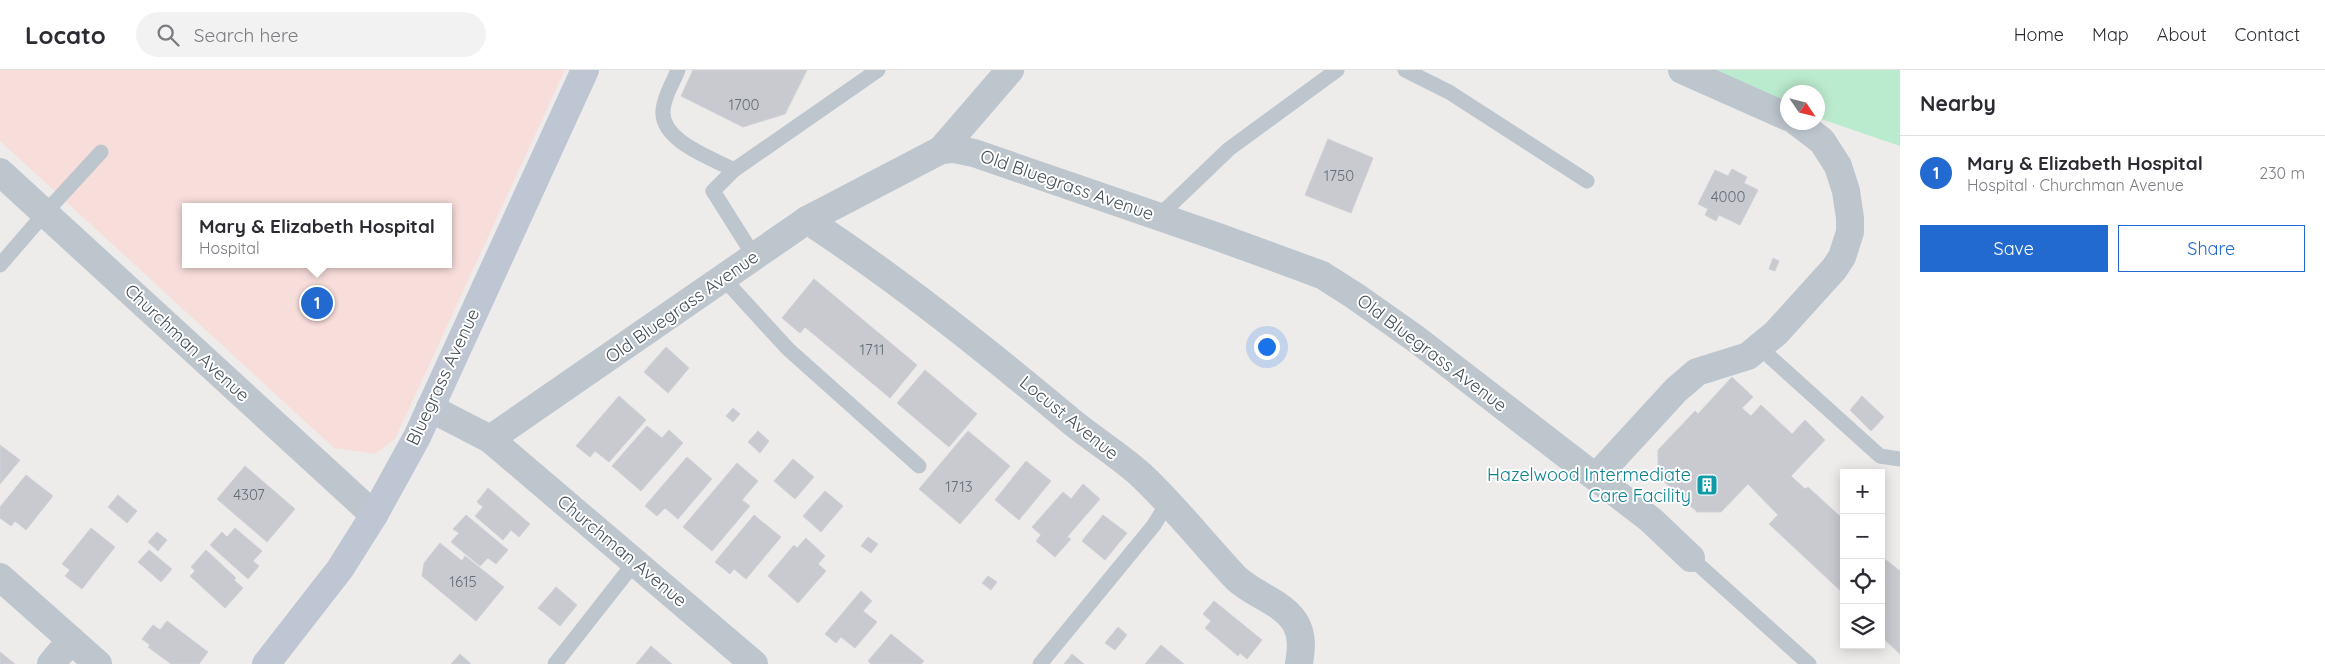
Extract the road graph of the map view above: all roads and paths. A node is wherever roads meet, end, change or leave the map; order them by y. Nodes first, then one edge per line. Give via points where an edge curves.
1 (585, 70) edge
2 (678, 70) edge
3 (878, 70) edge
4 (1010, 70) edge
5 (1337, 70) edge
6 (1404, 70) edge
7 (1682, 70) edge
8 (1780, 113) edge
9 (1807, 130) edge
10 (941, 150) junction
11 (102, 152) dead end
12 (734, 170) junction
13 (0, 172) edge
14 (1586, 181) dead end
15 (45, 213) junction
16 (1159, 216) junction
17 (807, 220) junction
18 (754, 256) junction
19 (0, 265) edge
20 (723, 278) junction
21 (1759, 347) junction
22 (430, 408) junction
23 (490, 439) junction
24 (1900, 459) edge
25 (919, 466) dead end
26 (1596, 477) junction
27 (1168, 502) junction
28 (374, 514) junction
29 (1691, 558) joint
30 (635, 562) junction
31 (0, 577) edge
32 (70, 640) junction
33 (1301, 653) edge
34 (51, 664) edge
35 (98, 664) edge
36 (266, 664) edge
37 (556, 664) edge
38 (754, 664) edge
39 (1040, 664) edge
40 (1809, 664) edge

1 - 22 street, Bluegrass Avenue
2 - 12 lane via 667,96 664,121 678,141
3 - 12 lane
4 - 10 street
5 - 16 lane via 1230,149
6 - 14 lane via 1449,92
7 - 8 street
9 - 21 street via 1822,142 1838,166 1846,191 1850,232 1842,257 1834,269 1776,333
10 - 16 street, Old Bluegrass Avenue via 974,153
10 - 17 street, Old Bluegrass Avenue
11 - 15 lane
12 - 18 lane via 713,191
13 - 15 street, Churchman Avenue
15 - 19 lane
15 - 28 street, Churchman Avenue
16 - 26 street, Old Bluegrass Avenue via 1322,275 1416,339
17 - 18 street, Old Bluegrass Avenue
17 - 27 street, Locust Avenue via 866,259 1000,362 1096,442 1139,473
18 - 20 street, Old Bluegrass Avenue
20 - 23 street, Old Bluegrass Avenue
20 - 25 lane via 788,349
21 - 24 lane via 1880,456
21 - 26 street via 1748,356 1697,372 1676,390
22 - 23 street
22 - 28 street, Bluegrass Avenue
23 - 30 street, Churchman Avenue
26 - 29 street, Old Bluegrass Avenue via 1651,520
27 - 33 street, Locust Avenue via 1238,579 1281,608 1296,623
27 - 39 lane via 1154,525
28 - 36 street, Bluegrass Avenue via 340,568
29 - 40 lane
30 - 37 lane
30 - 38 street, Churchman Avenue
31 - 32 street
32 - 34 street
32 - 35 street

